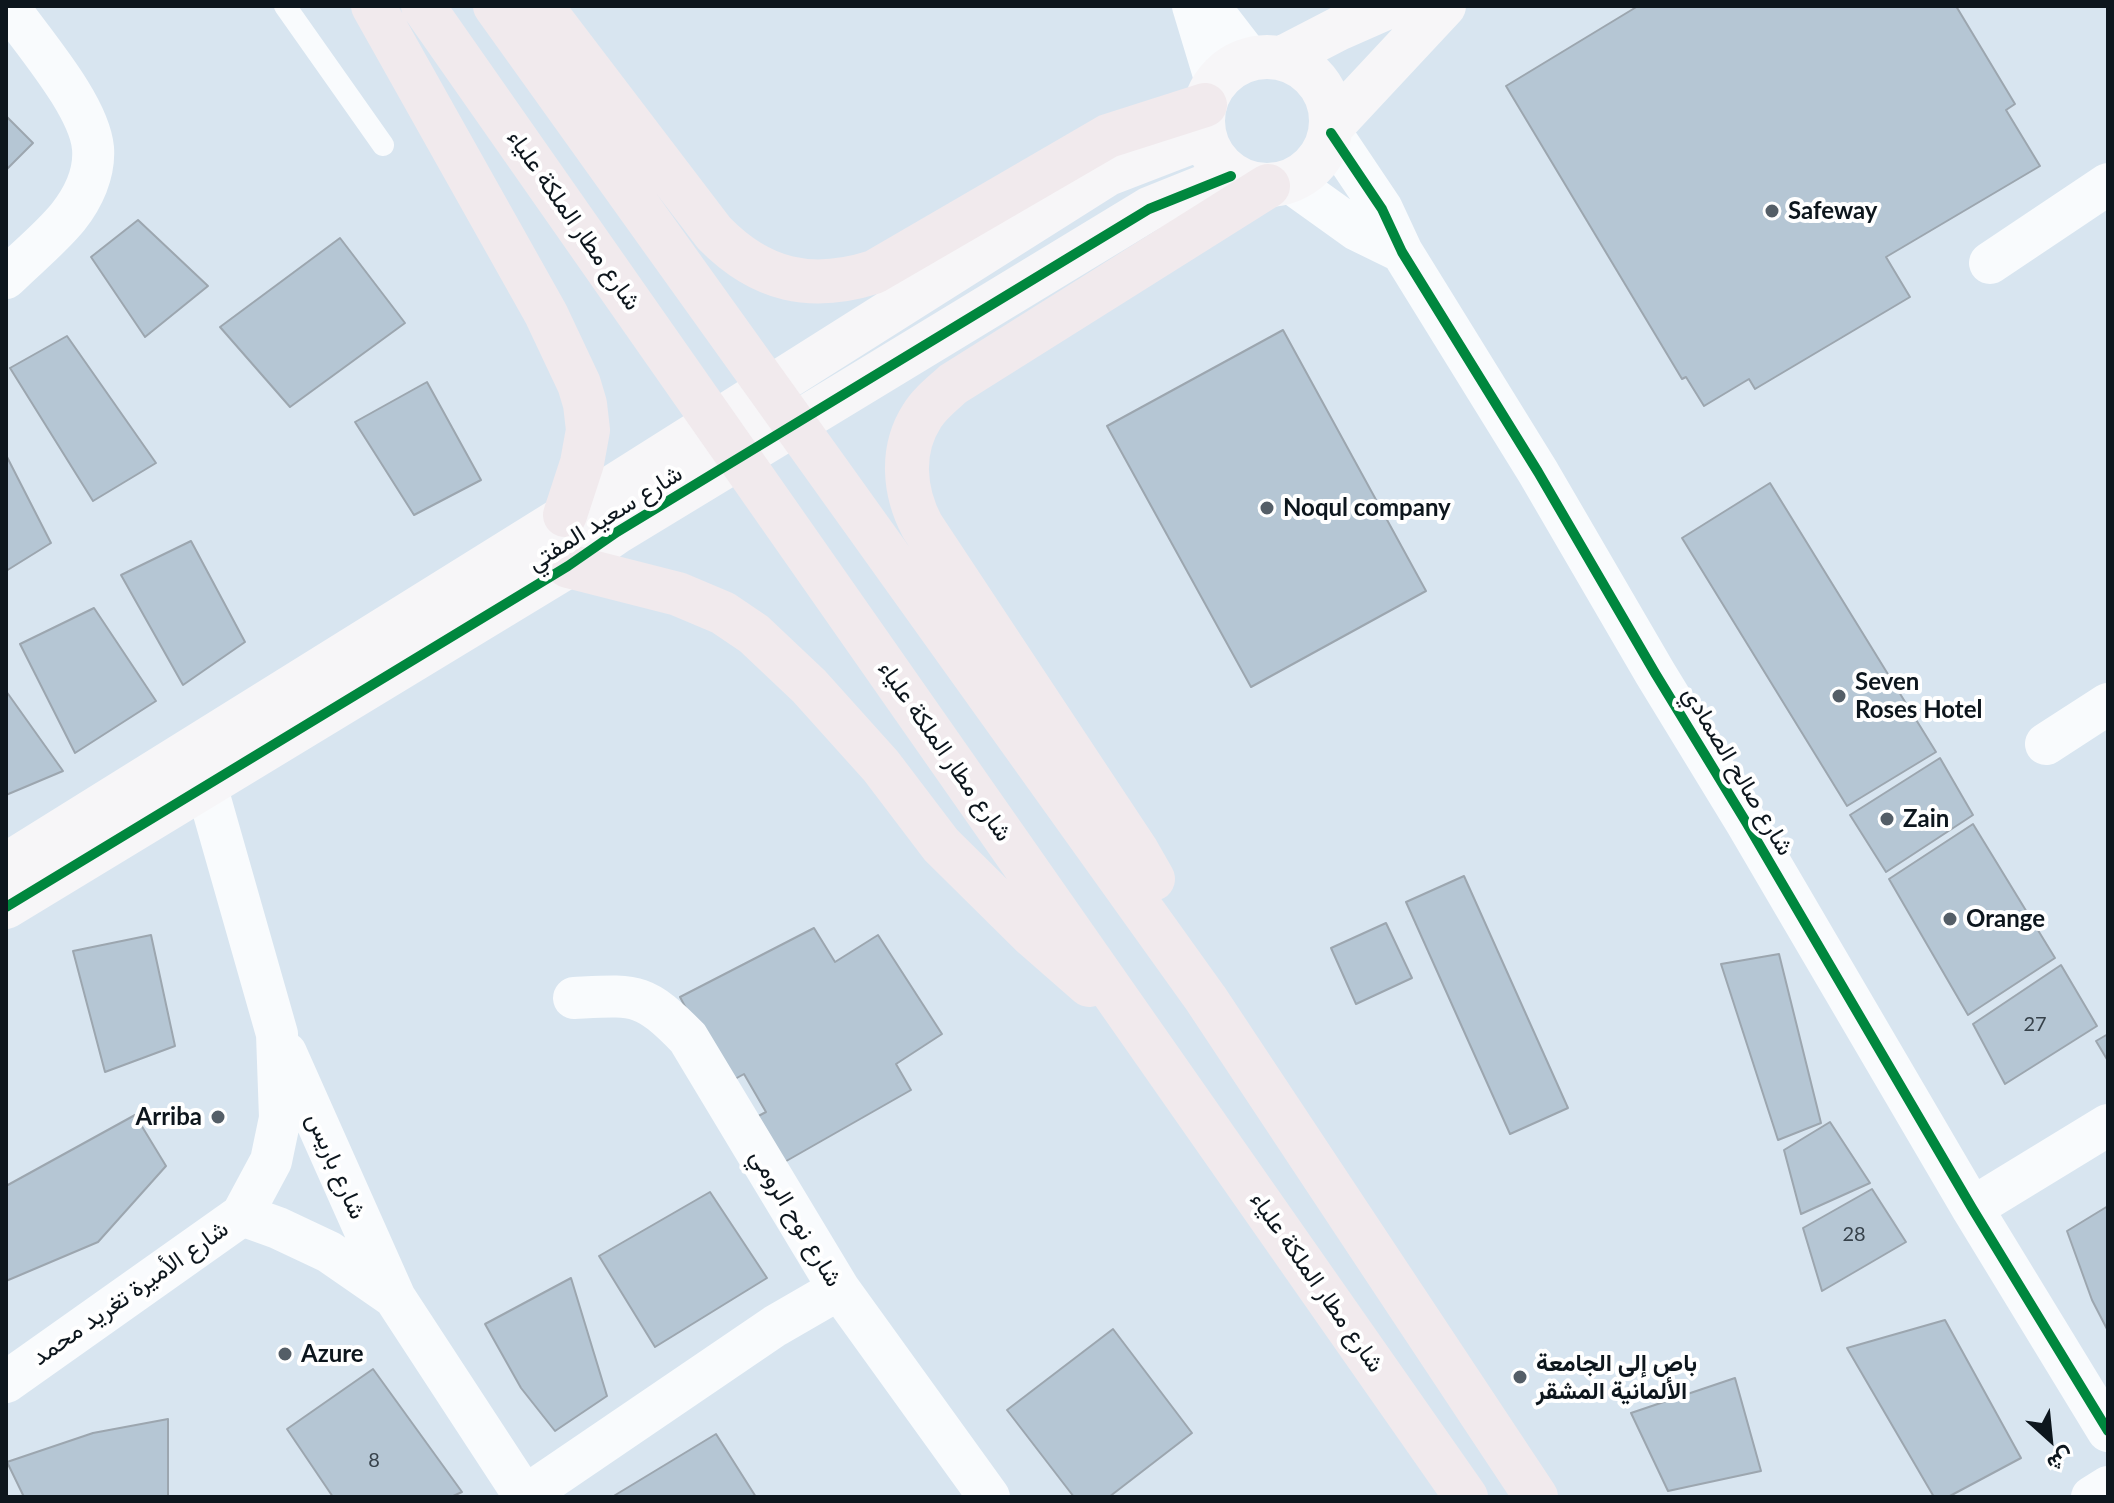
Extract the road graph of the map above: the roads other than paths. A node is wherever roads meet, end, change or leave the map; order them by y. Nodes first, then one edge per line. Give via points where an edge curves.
1 (8, 6) edge
2 (285, 6) edge
3 (373, 6) edge
4 (423, 6) edge
5 (495, 6) edge
6 (541, 6) edge
7 (1193, 6) edge
8 (1209, 6) edge
9 (1390, 6) edge
10 (1444, 6) edge
11 (1231, 88) junction
12 (1332, 130) junction
13 (383, 145) dead end
14 (1263, 181) junction
15 (2108, 184) edge
16 (1402, 252) junction
17 (1990, 263) dead end
18 (6, 278) edge
19 (594, 514) junction
20 (568, 566) junction
21 (2108, 704) edge
22 (2046, 744) dead end
23 (206, 785) junction
24 (6, 865) edge
25 (6, 907) edge
26 (574, 998) dead end
27 (1206, 999) junction
28 (1139, 1027) junction
29 (277, 1034) junction
30 (2108, 1125) edge
31 (1972, 1208) junction
32 (242, 1215) junction
33 (839, 1289) junction
34 (395, 1298) junction
35 (6, 1382) edge
36 (2108, 1431) edge
37 (2108, 1487) edge
38 (525, 1496) edge
39 (989, 1497) edge
40 (1466, 1497) edge
41 (1536, 1497) edge
42 (2092, 1497) edge

1 - 18 street via 74,99 93,148 92,171 75,206
2 - 13 lane
3 - 19 highway via 546,314 579,384 588,430 582,463
4 - 28 highway, شارع مطار الملكة علياء
5 - 27 highway
6 - 11 highway via 714,233 755,266 800,280 845,281 874,272 1108,136
7 - 11 street
8 - 11 street
9 - 11 street, شارع سعيد المفتي
10 - 12 street
11 - 12 street via 1303,67 1330,103
11 - 14 street via 1214,158
11 - 19 street, شارع سعيد المفتي
12 - 14 street via 1309,171
12 - 16 street, شارع صالح الصمادي via 1382,209
14 - 16 street
14 - 19 street, شارع سعيد المفتي via 1149,209
14 - 27 highway via 953,384 920,418 906,468 908,491 922,526 1137,851
15 - 17 street
16 - 31 street, شارع صالح الصمادي via 1538,472
19 - 20 street, شارع سعيد المفتي
19 - 24 street, شارع سعيد المفتي
20 - 23 street, شارع سعيد المفتي
20 - 28 highway via 678,594 723,613 754,634 830,709 941,845 985,890
21 - 22 street
23 - 25 street, شارع سعيد المفتي
23 - 29 street, شارع الأميرة تغريد محمد
26 - 33 street, شارع نوح الرومي via 629,996 657,1007 688,1038
27 - 41 highway
28 - 40 highway, شارع مطار الملكة علياء
29 - 32 street, شارع الأميرة تغريد محمد via 277,1141
29 - 34 street, شارع باريس
30 - 31 street
31 - 36 street, شارع صالح الصمادي
32 - 34 street, شارع باريس via 329,1252
32 - 35 street, شارع الأميرة تغريد محمد
33 - 38 street via 775,1326
33 - 39 street, شارع نوح الرومي
34 - 38 street, شارع باريس
37 - 42 street

